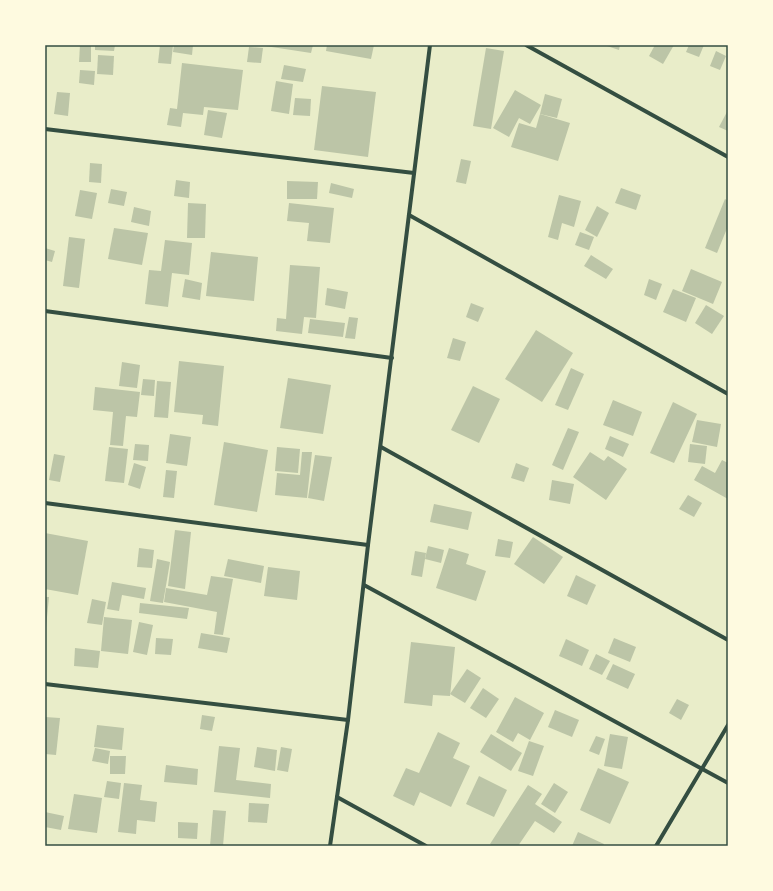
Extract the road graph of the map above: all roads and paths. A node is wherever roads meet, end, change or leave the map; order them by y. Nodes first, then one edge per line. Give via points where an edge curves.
1 (430, 45) edge
2 (526, 45) edge
3 (45, 129) edge
4 (728, 157) edge
5 (414, 173) junction
6 (409, 215) junction
7 (45, 311) edge
8 (392, 358) junction
9 (728, 394) edge
10 (381, 447) junction
11 (45, 503) edge
12 (368, 544) junction
13 (364, 585) junction
14 (728, 640) edge
15 (45, 684) edge
16 (348, 720) junction
17 (728, 725) edge
18 (702, 769) junction
19 (728, 783) edge
20 (337, 798) junction
21 (330, 846) edge
22 (426, 846) edge
23 (656, 846) edge

1 - 5 street
2 - 4 street
3 - 5 street
5 - 6 street
6 - 8 street
6 - 9 street
7 - 8 street
8 - 10 street
10 - 12 street
10 - 14 street
11 - 12 street
12 - 13 street
13 - 16 street
13 - 18 street
15 - 16 street
16 - 20 street
17 - 18 street
18 - 19 street
18 - 23 street
20 - 21 street
20 - 22 street

